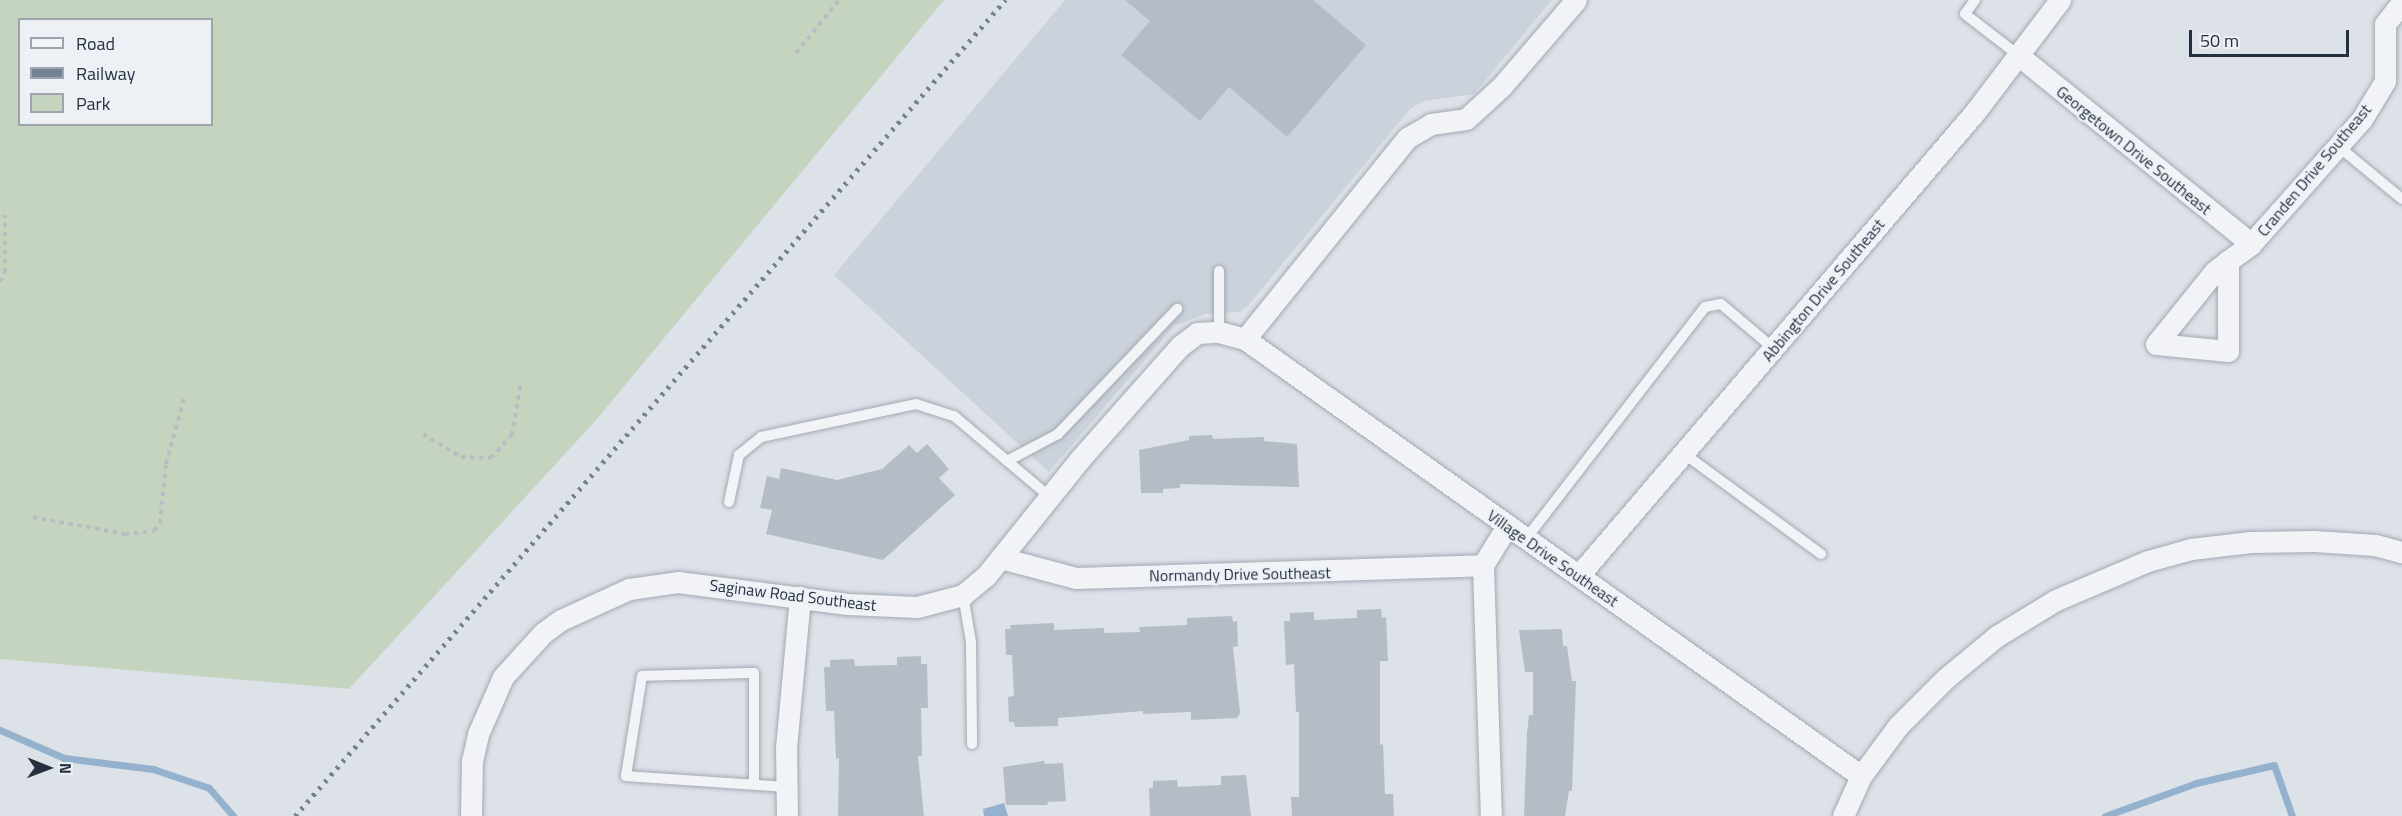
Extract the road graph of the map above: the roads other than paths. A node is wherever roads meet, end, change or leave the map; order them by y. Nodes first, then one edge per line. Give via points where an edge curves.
1 (1576, 0) edge
2 (1975, 0) edge
3 (2059, 0) edge
4 (2402, 2) edge
5 (2018, 56) junction
6 (2338, 146) junction
7 (2402, 199) edge
8 (2251, 244) junction
9 (2228, 261) junction
10 (1219, 271) dead end
11 (1177, 309) dead end
12 (1219, 332) junction
13 (1245, 339) junction
14 (1180, 346) joint
15 (1773, 348) junction
16 (1683, 453) junction
17 (1007, 461) junction
18 (1050, 497) junction
19 (729, 502) dead end
20 (1508, 526) junction
21 (1525, 540) junction
22 (2402, 552) edge
23 (1821, 554) dead end
24 (1001, 558) junction
25 (1483, 565) junction
26 (1579, 575) junction
27 (963, 595) junction
28 (800, 597) junction
29 (972, 744) dead end
30 (1861, 776) junction
31 (754, 784) junction
32 (786, 787) junction
33 (471, 816) edge
34 (787, 816) edge
35 (1491, 816) edge
36 (1843, 816) edge

1 - 13 street via 1502,86 1466,119 1431,124 1407,138
2 - 5 lane via 1965,14
3 - 5 street, Abbington Drive Southeast
4 - 6 street, Cranden Drive Southeast via 2385,24 2385,81 2362,119
5 - 8 street, Georgetown Drive Southeast
5 - 15 street, Abbington Drive Southeast via 1975,112
6 - 7 lane
6 - 8 street, Cranden Drive Southeast
8 - 9 street, Cranden Drive Southeast
9 - 9 street, Cranden Drive Southeast via 2215,270 2156,344 2228,351
10 - 12 lane
11 - 17 lane via 1058,434
12 - 13 street, Village Drive Southeast
12 - 14 street, Village Drive Southeast via 1197,333
13 - 20 street, Village Drive Southeast
14 - 18 street, Saginaw Road Southeast
15 - 16 street, Abbington Drive Southeast
15 - 21 lane via 1721,303 1705,307
16 - 23 lane
16 - 26 street, Abbington Drive Southeast
17 - 18 lane
17 - 19 lane via 954,416 916,404 761,437 739,455
18 - 24 street, Saginaw Road Southeast
20 - 21 street, Village Drive Southeast
20 - 25 street
21 - 26 street, Village Drive Southeast
22 - 30 street via 2324,542 2251,542 2191,549 2148,561 2056,600 1997,636 1914,710
24 - 25 street, Normandy Drive Southeast via 1076,578
24 - 27 street, Saginaw Road Southeast
25 - 35 street
26 - 30 street, Village Drive Southeast
27 - 28 street, Saginaw Road Southeast via 917,607
27 - 29 lane via 971,642
28 - 32 street
28 - 33 street, Saginaw Road Southeast via 678,582 654,584 592,603 561,620 543,633 503,677 478,734 472,761
30 - 36 street
31 - 31 lane via 626,776 642,676 754,673
31 - 32 lane
32 - 34 street

